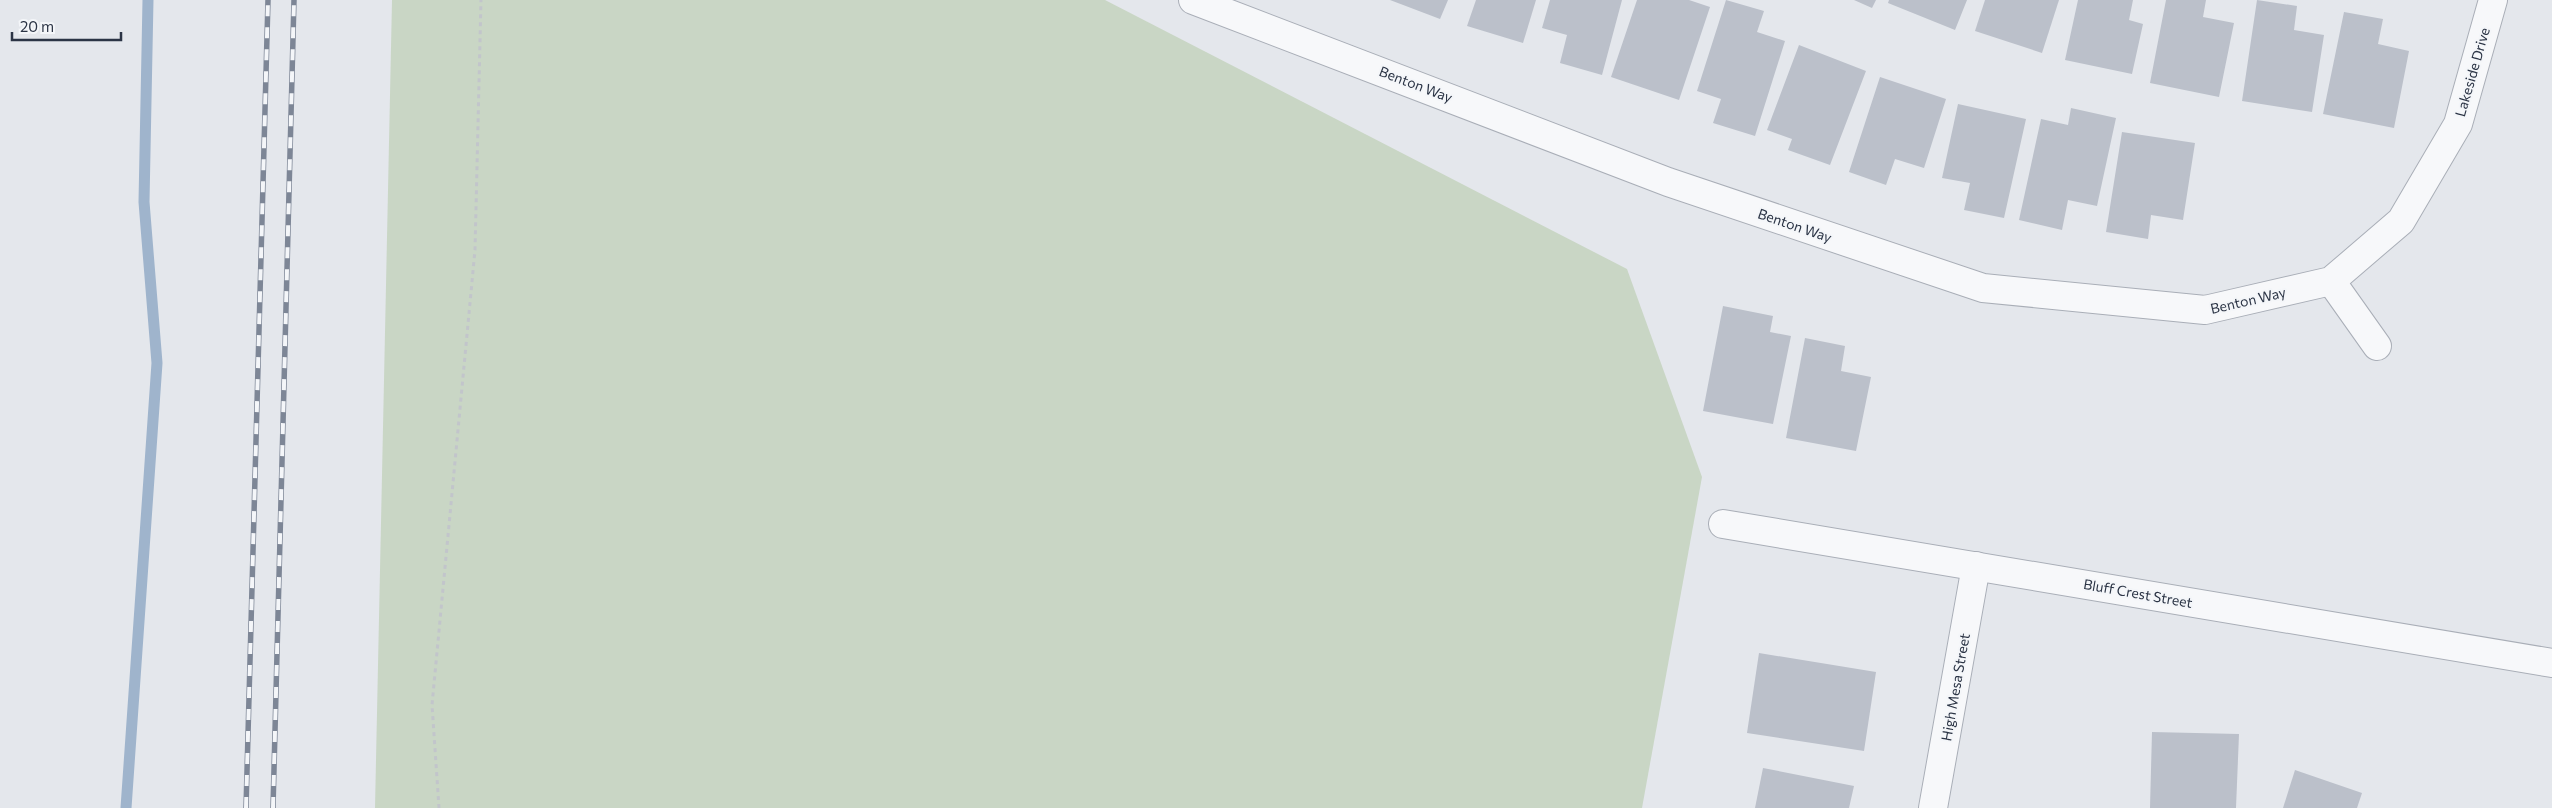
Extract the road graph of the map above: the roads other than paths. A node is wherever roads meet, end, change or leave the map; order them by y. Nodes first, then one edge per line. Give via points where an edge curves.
1 (1193, 0) edge
2 (2493, 0) edge
3 (2402, 220) joint
4 (2331, 281) junction
5 (2377, 346) dead end
6 (1723, 524) dead end
7 (1976, 566) junction
8 (2552, 663) edge
9 (1933, 808) edge

1 - 4 street, Benton Way via 1668,182 1982,288 2205,310
2 - 3 street, Lakeside Drive via 2458,124
3 - 4 street, Benton Way
4 - 5 street
6 - 7 street, Bluff Crest Street
7 - 8 street, Bluff Crest Street
7 - 9 street, High Mesa Street

